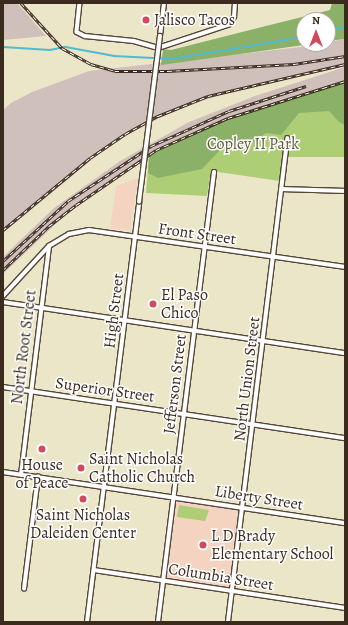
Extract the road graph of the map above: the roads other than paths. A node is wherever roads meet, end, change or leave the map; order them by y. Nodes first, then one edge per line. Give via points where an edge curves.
1 (80, 3) edge
2 (164, 3) edge
3 (235, 3) edge
4 (288, 139) dead end
5 (214, 172) dead end
6 (282, 189) junction
7 (345, 191) edge
8 (135, 237) junction
9 (49, 246) junction
10 (204, 247) junction
11 (274, 257) junction
12 (345, 268) edge
13 (3, 296) edge
14 (3, 302) edge
15 (41, 308) junction
16 (125, 321) junction
17 (194, 331) junction
18 (263, 341) junction
19 (345, 353) edge
20 (3, 388) edge
21 (31, 392) junction
22 (114, 404) junction
23 (184, 414) junction
24 (253, 424) junction
25 (345, 438) edge
26 (3, 472) edge
27 (21, 475) junction
28 (38, 477) junction
29 (104, 487) junction
30 (173, 497) junction
31 (242, 508) junction
32 (345, 523) edge
33 (94, 570) junction
34 (163, 581) junction
35 (24, 589) dead end
36 (232, 591) junction
37 (345, 608) edge
38 (87, 622) edge
39 (158, 622) edge
40 (228, 622) edge

1 - 3 street via 77,32 85,36 134,41 158,48 228,25 234,17
2 - 8 street, High Street, bridge
4 - 6 street, North Union Street
5 - 10 street, Jefferson Street
6 - 7 street
6 - 11 street, North Union Street
8 - 9 street, Front Street via 80,231 60,238
8 - 10 street, Front Street
8 - 16 street, High Street
9 - 13 street, Front Street
9 - 15 street, North Root Street
10 - 11 street, Front Street
10 - 17 street, Jefferson Street
11 - 12 street, Front Street
11 - 18 street, North Union Street
14 - 15 street
15 - 16 street
15 - 21 street, North Root Street
16 - 17 street
16 - 22 street, High Street
17 - 18 street
17 - 23 street, Jefferson Street
18 - 19 street
18 - 24 street, North Union Street
20 - 21 street, Superior Street
21 - 22 street, Superior Street
21 - 27 street, North Root Street
22 - 23 street, Superior Street
22 - 29 street, High Street
23 - 24 street, Superior Street
23 - 30 street, Jefferson Street
24 - 25 street, Superior Street
24 - 31 street, North Union Street
26 - 27 street, Liberty Street
27 - 28 street, Liberty Street
28 - 29 street, Liberty Street
28 - 35 street
29 - 30 street, Liberty Street
29 - 33 street, High Street
30 - 31 street, Liberty Street
30 - 34 street, Jefferson Street
31 - 32 street, Liberty Street
31 - 36 street, North Union Street
33 - 34 street, Columbia Street
33 - 38 street, High Street
34 - 36 street, Columbia Street
34 - 39 street, Jefferson Street
36 - 37 street, Columbia Street
36 - 40 street, North Union Street

